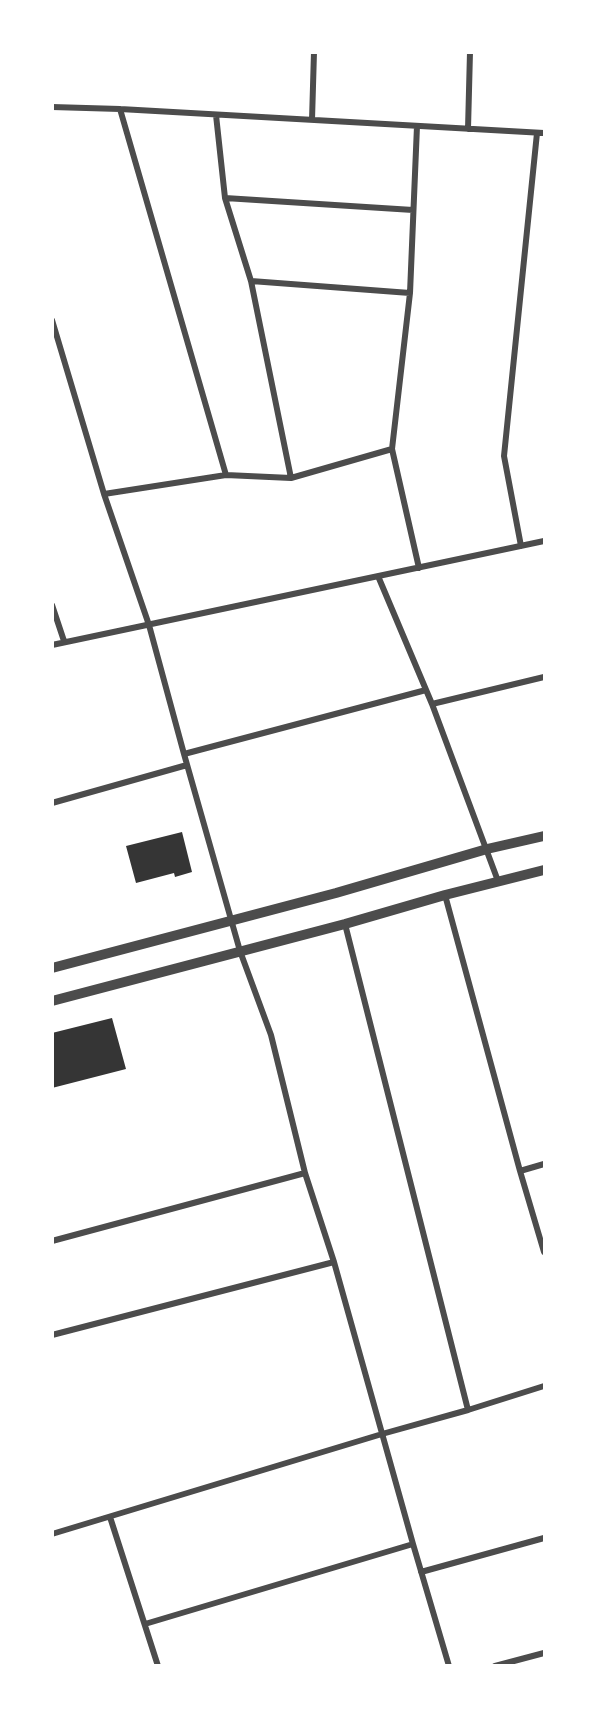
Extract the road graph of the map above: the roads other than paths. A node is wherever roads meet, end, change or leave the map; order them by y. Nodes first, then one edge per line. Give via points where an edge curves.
1 (314, 52) edge
2 (470, 52) edge
3 (52, 107) edge
4 (120, 109) junction
5 (216, 115) junction
6 (312, 120) junction
7 (417, 126) junction
8 (468, 129) junction
9 (541, 133) edge
10 (225, 198) junction
11 (413, 210) junction
12 (251, 281) junction
13 (410, 293) junction
14 (52, 320) edge
15 (392, 449) junction
16 (226, 475) junction
17 (291, 478) junction
18 (104, 494) junction
19 (544, 541) edge
20 (521, 546) junction
21 (419, 568) junction
22 (378, 576) junction
23 (52, 605) edge
24 (149, 625) junction
25 (64, 641) junction
26 (52, 645) edge
27 (544, 677) edge
28 (426, 690) junction
29 (432, 704) junction
30 (184, 754) junction
31 (187, 765) junction
32 (52, 803) edge
33 (544, 836) edge
34 (487, 849) junction
35 (544, 870) edge
36 (498, 881) junction
37 (445, 895) junction
38 (231, 920) junction
39 (345, 924) junction
40 (240, 951) junction
41 (52, 968) edge
42 (52, 1001) edge
43 (544, 1164) edge
44 (520, 1172) junction
45 (305, 1173) junction
46 (52, 1241) edge
47 (544, 1252) edge
48 (334, 1262) junction
49 (52, 1335) edge
50 (544, 1386) edge
51 (468, 1410) junction
52 (382, 1434) junction
53 (110, 1517) junction
54 (52, 1534) edge
55 (544, 1538) edge
56 (412, 1544) junction
57 (421, 1572) junction
58 (145, 1624) junction
59 (544, 1653) edge
60 (158, 1665) edge
61 (449, 1665) edge
62 (495, 1665) edge

1 - 6 street
2 - 8 street
3 - 4 street
4 - 5 street
4 - 16 street
5 - 6 street
5 - 10 street
6 - 7 street
7 - 8 street
7 - 11 street
8 - 9 street
9 - 20 street via 504,456
10 - 11 street
10 - 12 street
11 - 13 street
12 - 13 street
12 - 17 street
13 - 15 street
14 - 18 street
15 - 17 street
15 - 21 street
16 - 17 street
16 - 18 street
18 - 24 street
19 - 20 street
20 - 21 street
21 - 22 street
22 - 24 street
22 - 28 street
23 - 25 street
24 - 25 street
24 - 30 street
25 - 26 street
27 - 29 street
28 - 29 street
28 - 30 street
29 - 34 street
30 - 31 street
31 - 32 street
31 - 38 street
33 - 34 street
34 - 36 street
34 - 38 street
35 - 36 street
36 - 37 street
37 - 39 street
37 - 44 street
38 - 40 street
38 - 41 street
39 - 40 street
39 - 51 street
40 - 42 street
40 - 45 street via 271,1035
43 - 44 street
44 - 47 street
45 - 46 street
45 - 48 street
48 - 49 street
48 - 52 street
50 - 51 street
51 - 52 street
52 - 53 street
52 - 56 street
53 - 54 street
53 - 58 street
55 - 57 street
56 - 57 street
56 - 58 street
57 - 61 street
58 - 60 street
59 - 62 street

